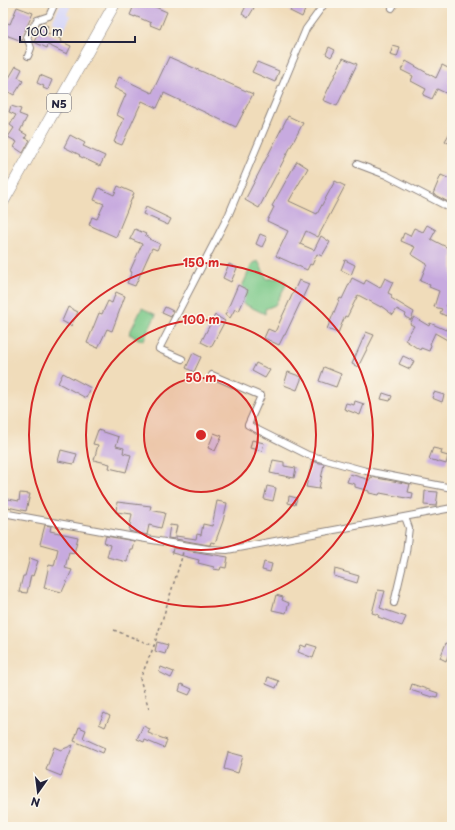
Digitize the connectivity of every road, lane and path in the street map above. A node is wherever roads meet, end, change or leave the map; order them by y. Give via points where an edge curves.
1 (55, 3) edge
2 (114, 3) edge
3 (325, 3) edge
4 (28, 56) dead end
5 (357, 164) dead end
6 (3, 202) edge
7 (452, 210) edge
8 (182, 359) dead end
9 (212, 375) dead end
10 (452, 488) edge
11 (452, 508) edge
12 (3, 513) edge
13 (405, 517) junction
14 (184, 545) junction
15 (394, 603) dead end
16 (114, 630) dead end
17 (154, 646) junction
18 (149, 709) dead end

1 - 4 street via 49,16 38,20 28,37 31,48
2 - 6 highway, N5
3 - 8 street via 306,29 229,214 159,349
5 - 7 street via 386,175
9 - 10 street via 261,396 248,425 308,454 366,470
11 - 13 street
12 - 14 street
13 - 14 street via 228,550
13 - 15 street via 410,528
14 - 17 path
16 - 17 path
17 - 18 path via 140,679

